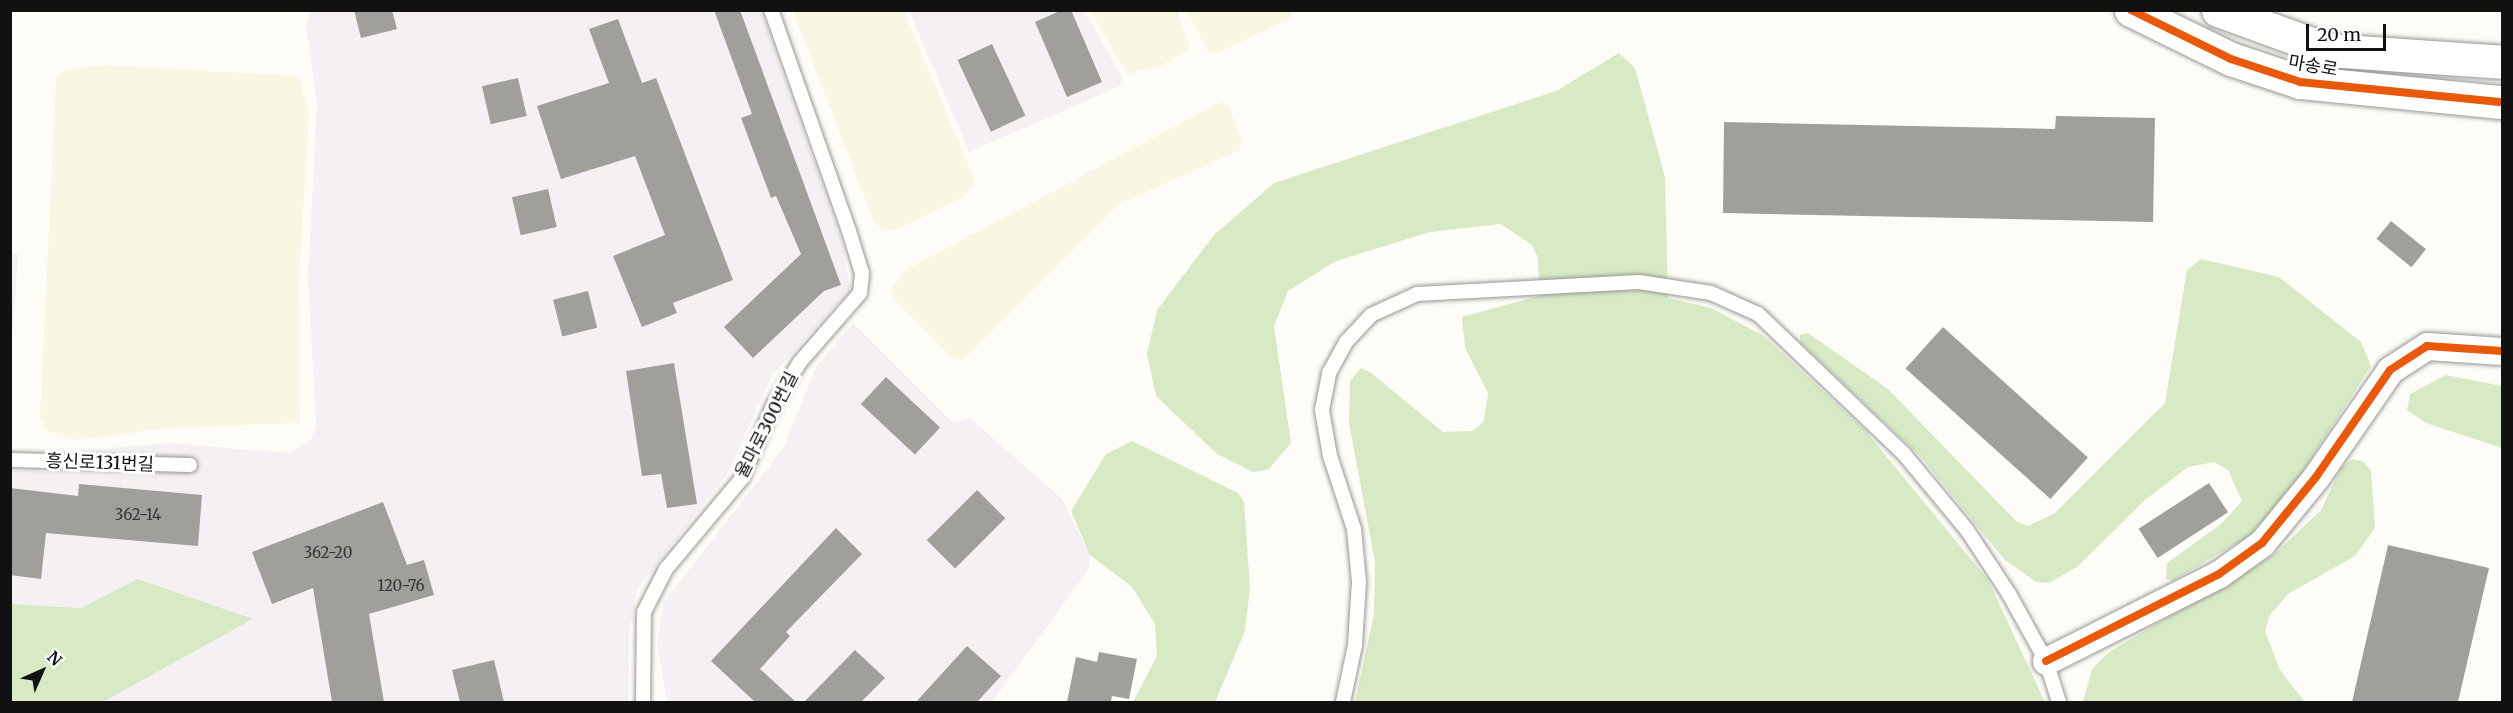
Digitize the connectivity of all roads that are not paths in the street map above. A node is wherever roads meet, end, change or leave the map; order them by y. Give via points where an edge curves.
1 (771, 10) edge
2 (2131, 10) edge
3 (2218, 10) edge
4 (2502, 62) edge
5 (2502, 102) edge
6 (2502, 351) edge
7 (10, 460) edge
8 (190, 465) dead end
9 (2046, 661) junction
10 (643, 702) edge
11 (1343, 702) edge
12 (2059, 702) edge

1 - 10 lane, 율마로300번길 via 849,231 862,273 860,293 800,362 774,404 742,478 666,569 645,612
2 - 5 street, 마송로 via 2231,59 2300,82
3 - 4 street, 마송로 via 2328,50
6 - 9 street via 2427,346 2390,370 2316,477 2262,543 2219,574
7 - 8 lane, 흥신로131번길
9 - 11 lane via 1968,530 1911,462 1758,314 1711,293 1639,282 1483,286 1416,294 1371,315 1346,342 1329,374 1322,410 1329,456 1354,529 1359,582 1355,645
9 - 12 lane

